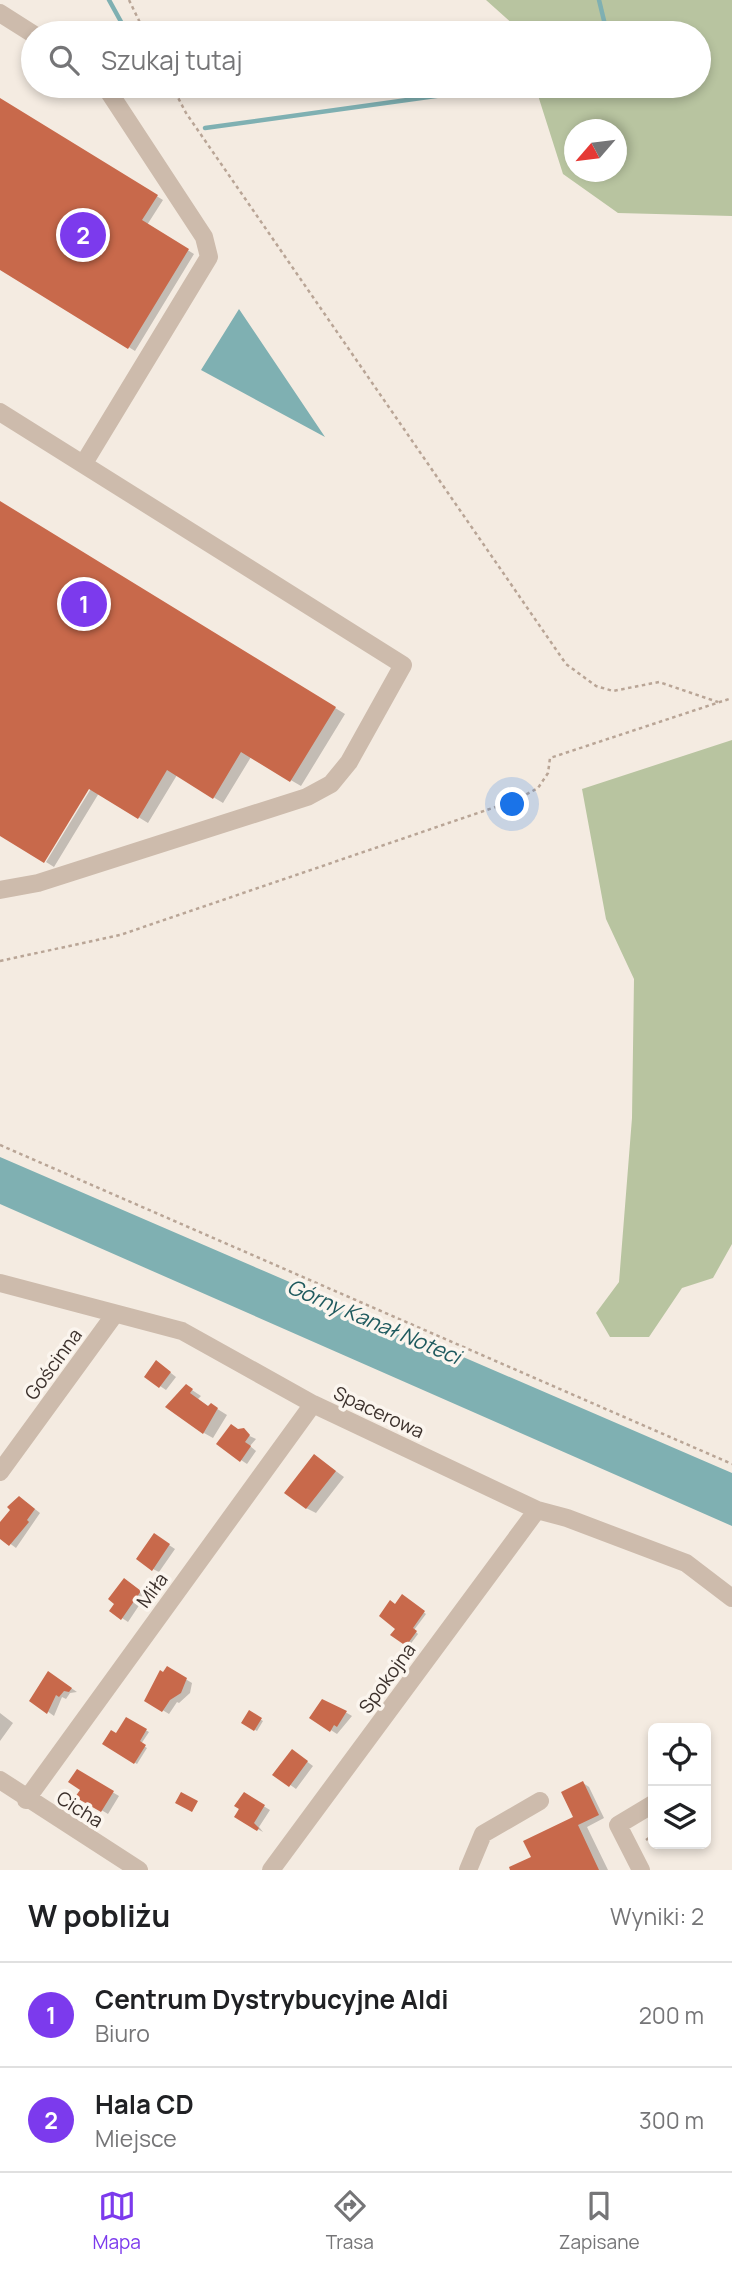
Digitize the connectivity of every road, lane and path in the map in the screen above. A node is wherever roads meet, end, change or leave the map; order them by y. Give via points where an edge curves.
1 (128, 0) edge
2 (0, 13) edge
3 (139, 21) edge
4 (21, 26) edge
5 (113, 98) edge
6 (179, 98) edge
7 (0, 412) edge
8 (84, 463) junction
9 (732, 698) edge
10 (719, 702) junction
11 (0, 890) edge
12 (0, 961) edge
13 (0, 1144) edge
14 (0, 1283) edge
15 (115, 1314) junction
16 (313, 1404) junction
17 (732, 1464) edge
18 (0, 1472) edge
19 (537, 1510) junction
20 (732, 1598) edge
21 (0, 1780) edge
22 (26, 1800) junction
23 (540, 1801) dead end
24 (648, 1807) edge
25 (139, 1870) edge
26 (271, 1870) edge
27 (468, 1870) edge
28 (641, 1870) edge

1 - 3 path
2 - 4 street
5 - 8 street via 204,237 209,257
6 - 10 path via 566,664 596,687 613,691 659,682
7 - 8 street
8 - 11 street via 403,665 349,762 331,783 307,797 38,883
9 - 10 path
10 - 12 path via 550,758 548,773 538,788 435,830 120,935
13 - 17 path
14 - 15 street, Spacerowa
15 - 16 street, Spacerowa via 182,1331
15 - 18 street, Gościnna
16 - 19 street, Spacerowa
16 - 22 street, Miła
19 - 20 street, Spacerowa via 686,1563
19 - 26 street, Spokojna
21 - 22 street, Cicha
22 - 25 street, Cicha
23 - 27 street via 482,1835
24 - 28 street via 618,1825

